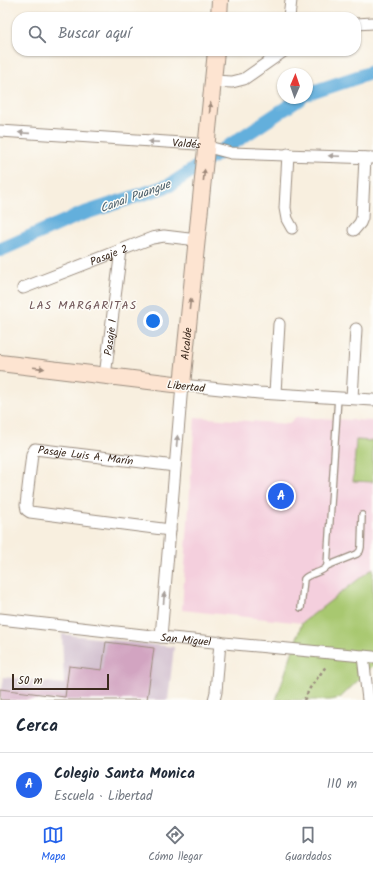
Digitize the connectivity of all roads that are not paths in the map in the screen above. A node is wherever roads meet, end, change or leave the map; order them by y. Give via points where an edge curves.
1 (220, 0) edge
2 (290, 0) edge
3 (219, 12) edge
4 (289, 12) edge
5 (373, 23) edge
6 (361, 24) edge
7 (216, 56) edge
8 (277, 56) edge
9 (213, 81) junction
10 (0, 131) edge
11 (206, 147) junction
12 (288, 154) junction
13 (369, 158) edge
14 (292, 228) dead end
15 (354, 230) dead end
16 (197, 240) junction
17 (121, 250) junction
18 (23, 288) dead end
19 (279, 324) dead end
20 (356, 328) dead end
21 (0, 363) edge
22 (105, 376) junction
23 (182, 385) junction
24 (274, 394) junction
25 (338, 397) junction
26 (352, 398) junction
27 (373, 400) edge
28 (175, 466) junction
29 (362, 515) dead end
30 (170, 530) junction
31 (328, 566) junction
32 (301, 608) dead end
33 (0, 619) edge
34 (161, 637) junction
35 (220, 642) junction
36 (368, 657) edge
37 (214, 700) edge
38 (368, 700) edge

1 - 3 street
2 - 4 street
5 - 6 street
7 - 9 street, Alcalde
8 - 9 street via 244,79 232,82
11 -> 9 street, Alcalde
11 -> 10 street, Valdés via 197,144
11 - 12 street, Valdés via 231,153
16 -> 11 street, Alcalde
13 -> 12 street, Valdés
12 - 14 street via 285,208
13 - 15 street via 362,218
16 - 17 street, Pasaje 2 via 157,237
23 -> 16 street, Alcalde
17 - 18 street, Pasaje 2
17 - 22 street, Pasaje 1
19 - 24 street
20 - 26 street
21 -> 22 street, Libertad
22 - 23 street, Libertad
23 - 24 street, Libertad
28 -> 23 street, Alcalde
24 - 25 street, Libertad
25 - 26 street, Libertad
25 - 31 lane
26 - 27 street, Libertad
28 - 30 street, Alcalde
28 - 30 street, Pasaje Luis A. Marín via 35,450 32,454 26,505 30,512
29 - 31 lane via 360,551
34 -> 30 street, Alcalde
31 - 32 lane via 304,579
33 - 34 street, San Miguel
34 - 35 street, San Miguel
35 - 36 street, San Miguel
35 - 37 street
36 - 38 street

